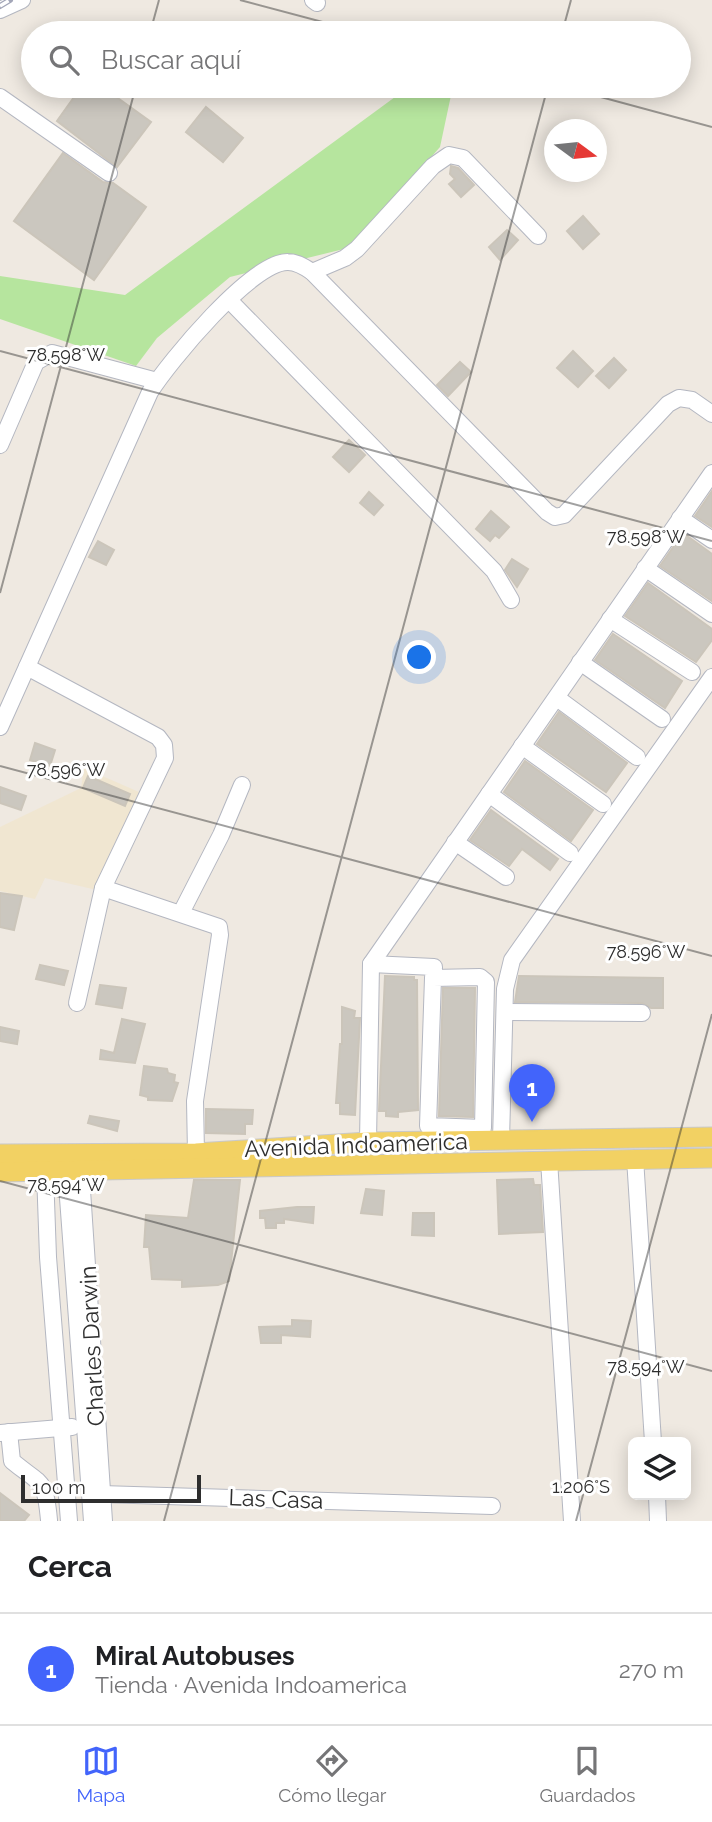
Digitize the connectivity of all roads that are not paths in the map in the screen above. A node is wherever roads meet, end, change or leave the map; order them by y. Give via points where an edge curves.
1 (22, 0) edge
2 (0, 10) edge
3 (0, 97) edge
4 (109, 173) dead end
5 (538, 236) dead end
6 (312, 272) junction
7 (229, 300) junction
8 (157, 381) junction
9 (712, 414) edge
10 (0, 445) edge
11 (712, 473) edge
12 (680, 518) junction
13 (712, 540) edge
14 (645, 568) junction
15 (511, 600) dead end
16 (712, 614) edge
17 (610, 619) junction
18 (580, 662) junction
19 (27, 667) junction
20 (692, 672) dead end
21 (712, 677) edge
22 (557, 698) junction
23 (662, 719) dead end
24 (0, 727) edge
25 (522, 746) junction
26 (637, 757) dead end
27 (242, 785) dead end
28 (489, 793) junction
29 (603, 804) dead end
30 (455, 842) junction
31 (570, 853) dead end
32 (506, 877) dead end
33 (103, 888) junction
34 (181, 913) junction
35 (371, 964) junction
36 (433, 978) junction
37 (77, 1003) dead end
38 (505, 1012) junction
39 (642, 1013) dead end
40 (712, 1137) edge
41 (501, 1140) junction
42 (368, 1142) junction
43 (196, 1153) junction
44 (0, 1154) edge
45 (635, 1158) junction
46 (712, 1158) edge
47 (549, 1160) junction
48 (73, 1163) junction
49 (0, 1172) edge
50 (45, 1172) junction
51 (67, 1204) junction
52 (46, 1205) junction
53 (84, 1424) junction
54 (62, 1428) junction
55 (5, 1433) edge
56 (653, 1437) edge
57 (101, 1494) junction
58 (657, 1500) edge
59 (492, 1506) dead end
60 (69, 1519) edge
61 (96, 1519) edge
62 (45, 1520) edge
63 (572, 1521) edge
64 (659, 1521) edge

1 - 2 street
3 - 4 street
5 - 6 street via 463,158 449,156 433,166 357,249
6 - 7 street via 288,261 275,264
6 - 9 street via 555,517 564,515 668,404 679,398 692,400
7 - 8 street
7 - 15 street via 494,571
8 - 10 street via 52,353 43,355
8 - 19 street
11 - 12 street
12 - 13 street
12 - 14 street
14 - 16 street
14 - 17 street
17 - 18 street
17 - 20 street
18 - 22 street
18 - 23 street
19 - 24 street
19 - 33 street via 158,737 164,745 165,758
21 - 38 street via 512,960
22 - 25 street
22 - 26 street
25 - 28 street
25 - 29 street
27 - 34 street
28 - 30 street
28 - 31 street
30 - 32 street
30 - 35 street
33 - 34 street
33 - 37 street
34 - 43 street via 212,922 220,935 195,1101
35 - 36 street via 433,967
35 - 42 street
36 - 36 street via 428,1126 483,1128 486,982 480,977
38 - 39 street
38 - 41 street
40 - 41 main road, Avenida Indoamerica
41 - 42 main road, Avenida Indoamerica
42 - 43 main road, Avenida Indoamerica
43 - 48 main road, Avenida Indoamerica
44 - 48 main road, Avenida Indoamerica
45 - 46 main road, Avenida Indoamerica
45 - 47 main road, Avenida Indoamerica
45 - 56 street
47 - 48 main road, Avenida Indoamerica
47 - 63 street
48 - 50 main road, Avenida Indoamerica
48 - 51 street
48 - 57 street, Charles Darwin
49 - 50 main road, Avenida Indoamerica
50 - 52 street
51 - 52 street
51 - 53 street
52 - 54 street
53 - 54 street
53 - 61 street
54 - 55 street
54 - 60 street
55 - 62 street via 12,1461 45,1488
57 - 59 street, Las Casa
57 - 61 street, Charles Darwin
58 - 64 street
60 - 61 street
60 - 62 street

